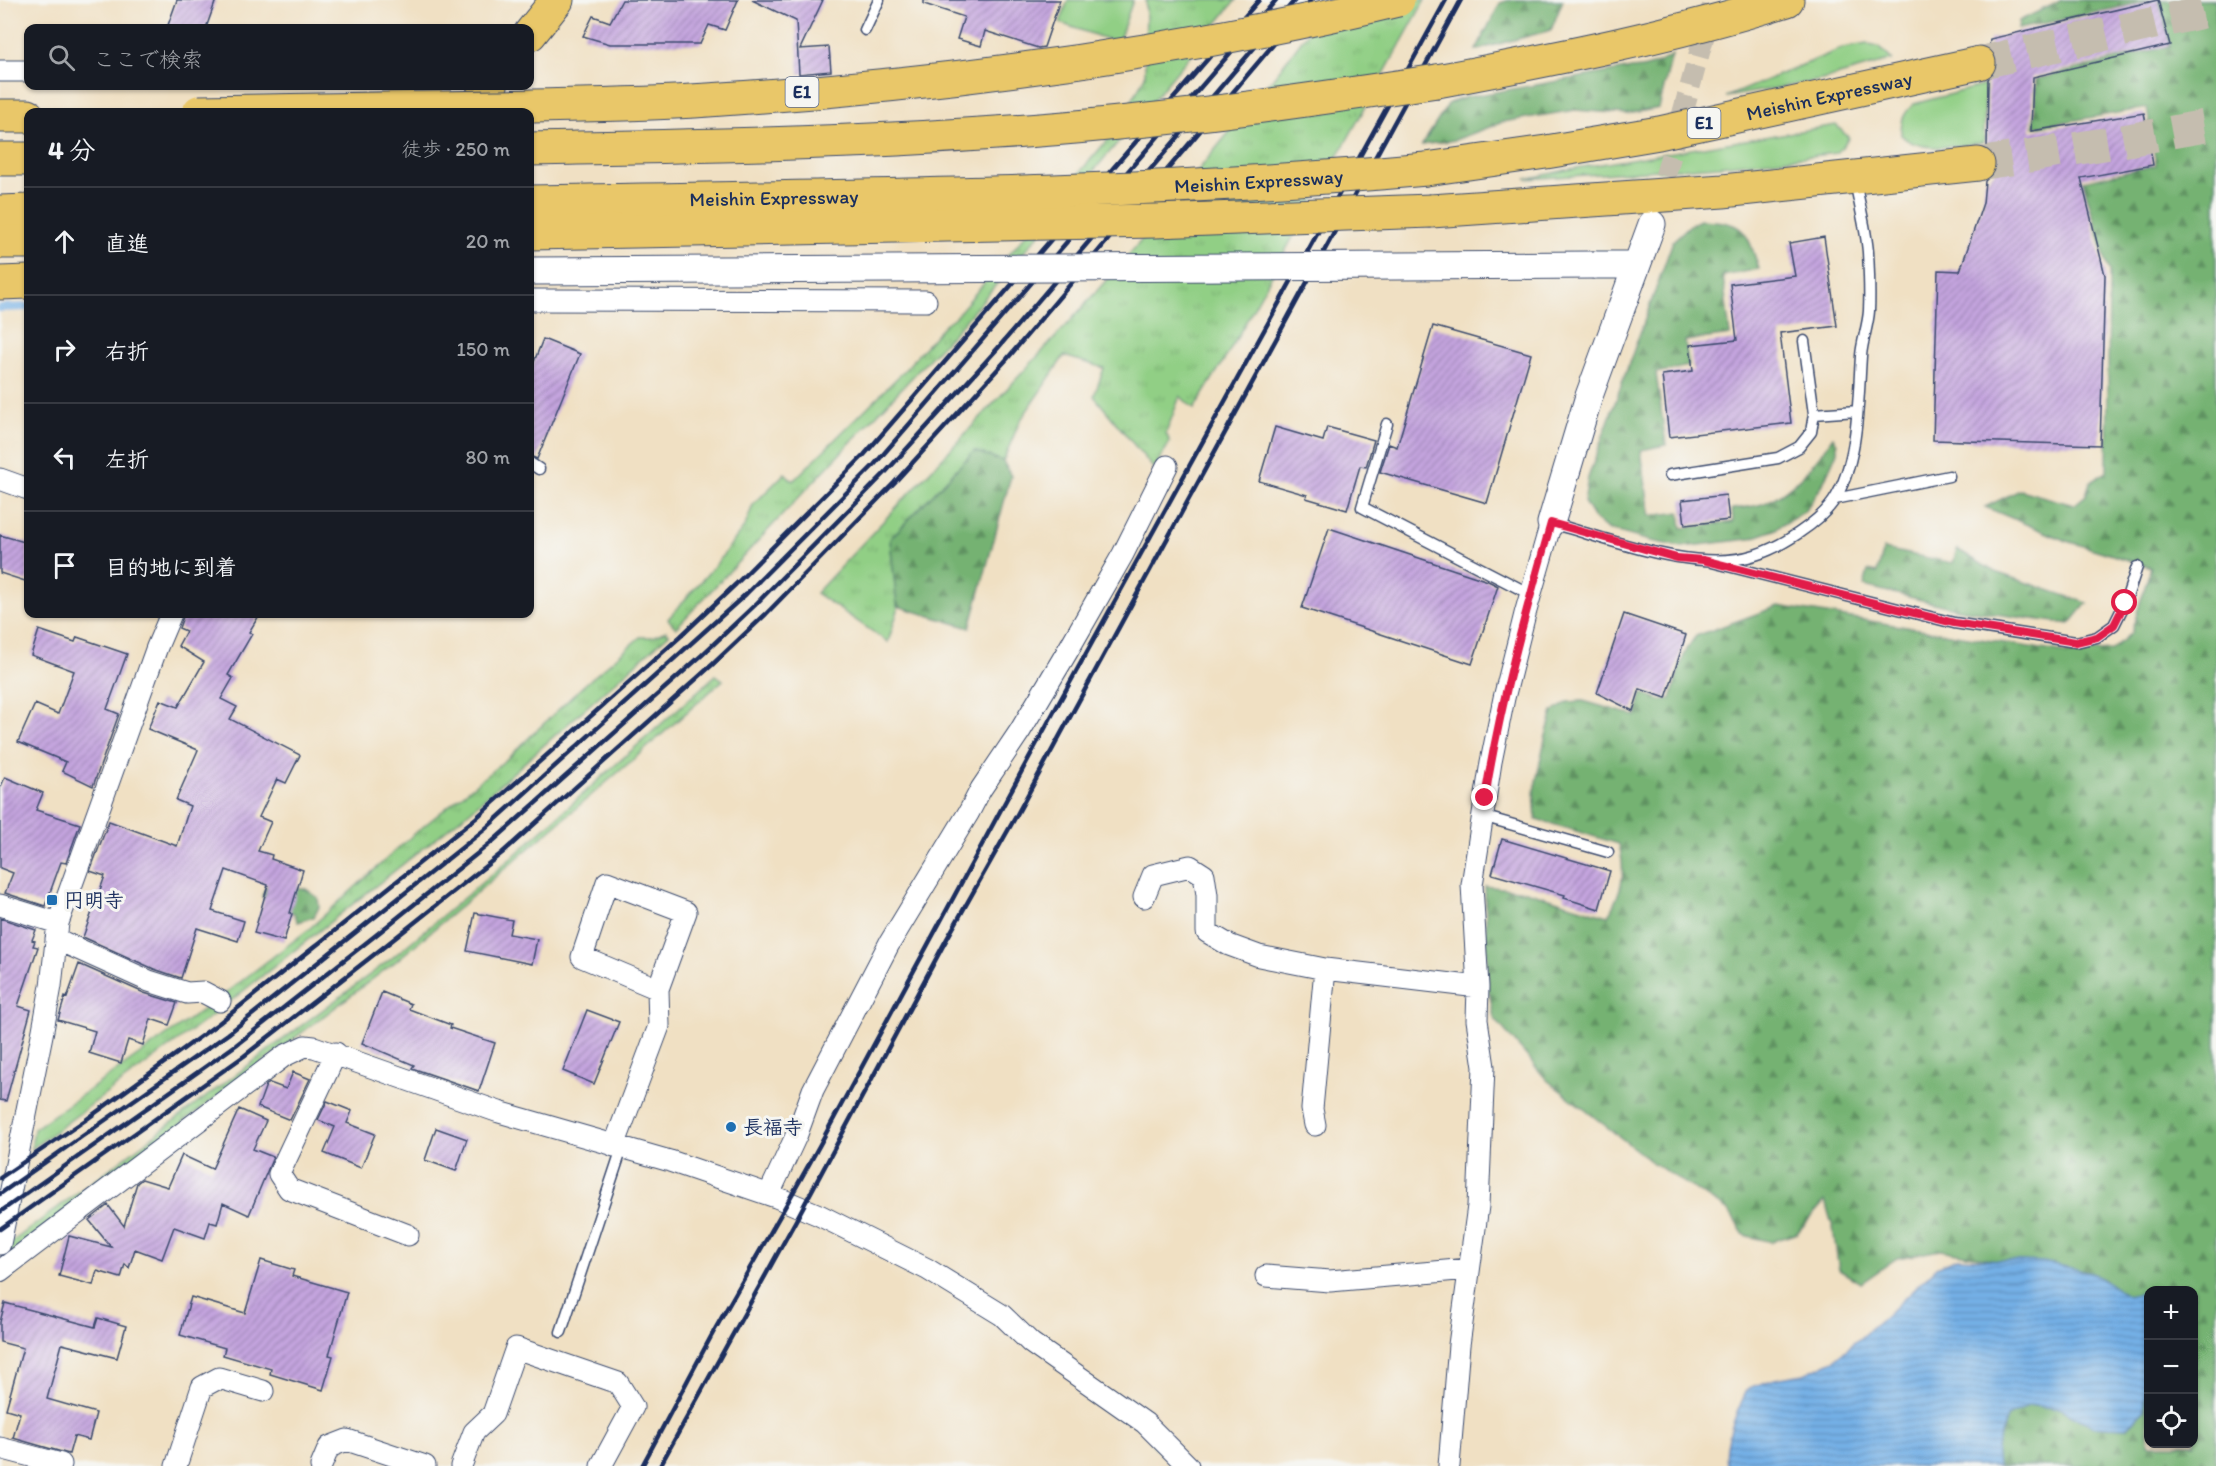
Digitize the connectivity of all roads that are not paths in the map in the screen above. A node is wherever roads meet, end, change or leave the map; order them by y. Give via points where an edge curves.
1 (557, 0) edge
2 (879, 0) edge
3 (1398, 0) edge
4 (1787, 0) edge
5 (534, 29) edge
6 (865, 30) dead end
7 (1979, 63) tunnel mouth
8 (0, 71) edge
9 (24, 71) edge
10 (488, 90) edge
11 (375, 108) edge
12 (474, 108) edge
13 (0, 116) edge
14 (24, 116) edge
15 (534, 149) edge
16 (0, 159) edge
17 (24, 159) edge
18 (1978, 164) tunnel mouth
19 (1855, 178) junction
20 (534, 202) edge
21 (24, 211) edge
22 (0, 212) edge
23 (1652, 224) tunnel mouth
24 (534, 233) edge
25 (0, 242) edge
26 (24, 242) edge
27 (1637, 265) junction
28 (534, 271) edge
29 (24, 282) edge
30 (0, 283) edge
31 (534, 300) edge
32 (926, 301) dead end
33 (1804, 341) dead end
34 (1857, 411) junction
35 (1814, 414) junction
36 (1388, 424) dead end
37 (534, 466) edge
38 (1167, 466) dead end
39 (539, 470) dead end
40 (1670, 475) dead end
41 (1949, 476) dead end
42 (0, 479) edge
43 (24, 488) edge
44 (1835, 499) junction
45 (1551, 523) junction
46 (1703, 560) junction
47 (2137, 567) dead end
48 (1530, 594) junction
49 (169, 618) edge
50 (1482, 816) junction
51 (1608, 852) dead end
52 (1144, 897) dead end
53 (0, 905) edge
54 (57, 931) junction
55 (1325, 969) junction
56 (1478, 987) junction
57 (658, 989) junction
58 (212, 994) dead end
59 (336, 1053) junction
60 (1315, 1125) dead end
61 (618, 1147) junction
62 (772, 1196) junction
63 (408, 1235) dead end
64 (0, 1244) edge
65 (1470, 1269) junction
66 (0, 1271) edge
67 (1266, 1276) dead end
68 (561, 1332) dead end
69 (263, 1391) dead end
70 (0, 1448) edge
71 (62, 1464) dead end
72 (176, 1466) edge
73 (321, 1466) edge
74 (425, 1466) edge
75 (461, 1466) edge
76 (601, 1466) edge
77 (1188, 1466) edge
78 (1449, 1466) edge

1 - 5 main road
2 - 6 lane
3 - 11 main road, E1, bridge via 1261,30 1115,55 842,89 683,101
4 - 15 main road, bridge via 1662,35 1551,60 1283,104 997,133
7 - 20 main road, Meishin Expressway / E1, bridge via 1659,133 1426,169 1164,188
8 - 9 street
10 - 12 main road
13 - 14 main road
16 - 17 main road
18 - 19 main road, Meishin Expressway
19 - 24 main road, Meishin Expressway, bridge via 1723,192 1431,211 1133,222
19 - 34 lane via 1868,250 1869,312 1861,353
21 - 22 main road
23 - 27 street
25 - 26 main road
27 - 28 street, bridge
27 - 45 street via 1589,396
29 - 30 main road
31 - 32 street
33 - 35 lane
34 - 35 lane
34 - 44 lane via 1851,453
35 - 40 lane via 1811,432 1799,447 1778,458
36 - 48 lane via 1362,507
37 - 39 lane
38 - 62 street via 1068,652 889,944 813,1090
41 - 44 lane
42 - 43 street
44 - 46 lane via 1815,522 1755,555
45 - 46 lane via 1677,558
45 - 48 street
46 - 47 lane via 1954,623 2076,642 2097,637 2114,625
48 - 50 street via 1504,698
49 - 54 street
50 - 51 lane
50 - 56 street via 1472,885
52 - 55 street via 1153,875 1190,866 1204,875 1207,932 1259,956
53 - 54 street
54 - 58 street via 149,981 186,993
54 - 64 street via 44,1030
55 - 56 street
55 - 60 street via 1312,1109
56 - 65 street via 1477,1020 1484,1067 1478,1206
57 - 57 street via 686,912 607,882 582,957
57 - 61 street via 659,1026
59 - 61 street via 499,1112
59 - 63 street via 279,1174 289,1189
59 - 66 street via 305,1046 284,1056
61 - 62 street
61 - 68 lane
62 - 77 street via 927,1269 1002,1315 1031,1343 1145,1423
65 - 67 street via 1330,1281
65 - 78 street
69 - 72 street via 219,1378 202,1387
70 - 71 street
73 - 74 street via 328,1447 347,1440
75 - 76 street via 474,1432 494,1414 516,1348 618,1383 633,1407

